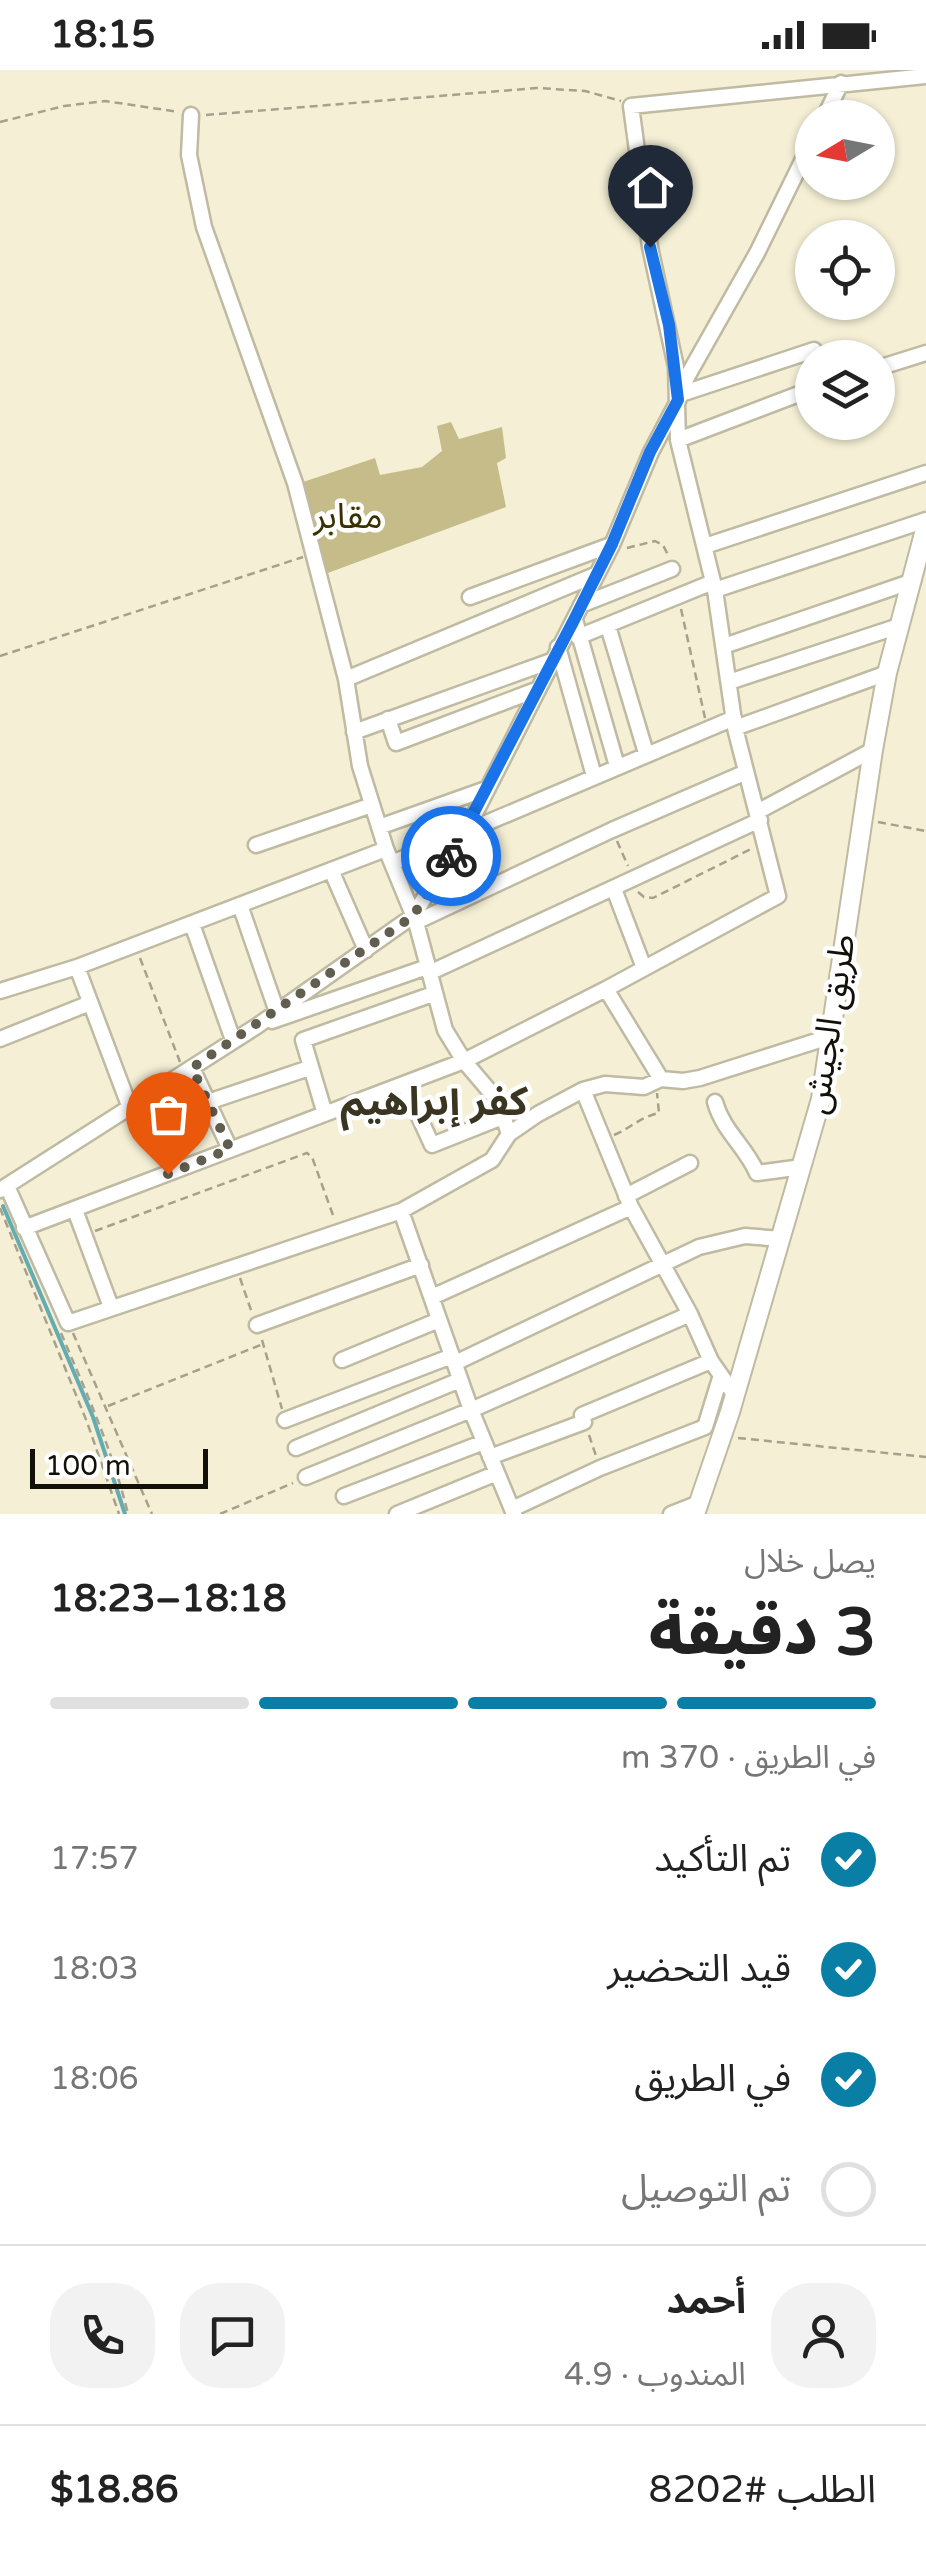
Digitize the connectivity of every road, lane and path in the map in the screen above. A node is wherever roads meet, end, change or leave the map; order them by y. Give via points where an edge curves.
1 (926, 76) edge
2 (841, 83) junction
3 (833, 100) edge
4 (631, 106) junction
5 (191, 114) junction
6 (0, 122) edge
7 (795, 176) edge
8 (926, 353) edge
9 (795, 357) edge
10 (895, 363) edge
11 (795, 395) edge
12 (680, 397) junction
13 (678, 440) junction
14 (926, 473) edge
15 (926, 523) edge
16 (704, 546) junction
17 (608, 550) junction
18 (314, 554) junction
19 (672, 569) joint
20 (595, 575) junction
21 (912, 581) junction
22 (714, 586) junction
23 (679, 596) junction
24 (470, 597) dead end
25 (582, 605) junction
26 (574, 620) junction
27 (608, 626) junction
28 (899, 626) junction
29 (578, 637) junction
30 (724, 646) junction
31 (554, 654) junction
32 (0, 656) edge
33 (888, 673) junction
34 (346, 679) junction
35 (729, 682) junction
36 (536, 690) junction
37 (388, 719) junction
38 (734, 723) junction
39 (707, 730) junction
40 (354, 732) junction
41 (873, 750) junction
42 (646, 753) junction
43 (616, 766) junction
44 (744, 773) junction
45 (594, 776) junction
46 (486, 789) junction
47 (372, 805) junction
48 (758, 816) junction
49 (862, 819) junction
50 (379, 826) junction
51 (926, 831) edge
52 (465, 833) junction
53 (256, 845) dead end
54 (389, 856) junction
55 (331, 870) junction
56 (614, 889) junction
57 (240, 905) junction
58 (414, 919) junction
59 (192, 924) junction
60 (136, 944) junction
61 (366, 950) junction
62 (77, 967) junction
63 (644, 968) junction
64 (428, 970) junction
65 (606, 989) junction
66 (0, 991) edge
67 (433, 994) junction
68 (90, 1003) junction
69 (277, 1012) junction
70 (256, 1026) junction
71 (829, 1037) junction
72 (0, 1039) edge
73 (233, 1040) junction
74 (464, 1061) junction
75 (309, 1068) junction
76 (188, 1071) junction
77 (658, 1081) junction
78 (404, 1084) junction
79 (583, 1090) junction
80 (208, 1102) junction
81 (716, 1102) dead end
82 (130, 1108) junction
83 (325, 1114) junction
84 (505, 1116) junction
85 (509, 1134) junction
86 (604, 1139) junction
87 (230, 1149) junction
88 (690, 1163) dead end
89 (802, 1168) junction
90 (4, 1188) edge
91 (628, 1202) junction
92 (0, 1208) edge
93 (74, 1210) junction
94 (401, 1212) junction
95 (24, 1228) junction
96 (340, 1234) junction
97 (84, 1236) junction
98 (782, 1239) junction
99 (661, 1265) junction
100 (420, 1266) junction
101 (236, 1268) junction
102 (432, 1297) junction
103 (111, 1307) junction
104 (690, 1314) junction
105 (440, 1320) junction
106 (256, 1325) junction
107 (64, 1326) junction
108 (264, 1344) junction
109 (342, 1360) dead end
110 (453, 1360) junction
111 (710, 1361) junction
112 (721, 1375) junction
113 (460, 1380) junction
114 (734, 1394) junction
115 (107, 1406) junction
116 (471, 1410) junction
117 (583, 1418) junction
118 (285, 1420) joint
119 (722, 1436) junction
120 (296, 1448) dead end
121 (487, 1450) junction
122 (926, 1457) edge
123 (600, 1468) junction
124 (497, 1472) junction
125 (306, 1478) joint
126 (344, 1496) dead end
127 (697, 1508) edge
128 (513, 1512) edge
129 (119, 1514) edge
130 (128, 1514) edge
131 (152, 1514) edge
132 (220, 1514) edge
133 (397, 1514) edge
134 (671, 1514) edge

1 - 2 street
2 - 3 street
2 - 4 street
4 - 5 path via 537,88
4 - 12 street
5 - 6 path via 105,100
5 - 18 street via 189,155 204,226
7 - 12 street
8 - 10 street
9 - 12 street
11 - 13 street
12 - 13 street
12 - 17 street
13 - 16 street
14 - 16 street
15 - 21 main road, طريق الجيش
15 - 22 street
16 - 22 street
17 - 19 path via 655,541
17 - 20 street
17 - 24 street
18 - 32 path
18 - 34 street
19 - 25 street
20 - 25 street
20 - 34 street
21 - 28 main road, طريق الجيش
21 - 30 street
22 - 23 street
22 - 30 street
23 - 27 street
23 - 39 path
25 - 26 street
26 - 29 street
26 - 31 street
27 - 29 street
27 - 42 street
28 - 33 main road, طريق الجيش
28 - 35 street
29 - 43 street
30 - 35 street
31 - 36 street
31 - 37 street
31 - 45 street
33 - 38 street
33 - 41 main road, طريق الجيش
34 - 40 street
35 - 38 street
36 - 37 street via 396,742
36 - 46 street
37 - 40 street
38 - 39 street
38 - 44 street
39 - 42 street
40 - 47 street
41 - 48 street
41 - 49 main road, طريق الجيش
42 - 43 street
43 - 45 street
44 - 48 street
44 - 58 street
45 - 52 street
46 - 50 street
46 - 52 street
47 - 50 street
47 - 53 street
48 - 56 street
48 - 63 street via 778,896
49 - 51 path
49 - 71 main road, طريق الجيش
50 - 54 street
52 - 54 street
52 - 58 street
54 - 55 street
54 - 58 street
55 - 57 street
55 - 61 street
56 - 63 street
56 - 64 street
57 - 59 street
57 - 69 street
58 - 61 street
58 - 64 street
59 - 60 street
59 - 73 street
60 - 62 street
60 - 76 path
61 - 69 street
62 - 66 street
62 - 68 street
63 - 65 street
64 - 67 street
64 - 70 street
65 - 74 street
65 - 77 street
67 - 74 street via 444,1030
67 - 75 street via 304,1040
68 - 72 street
68 - 82 street
69 - 70 street
70 - 73 street
71 - 77 street via 710,1075
71 - 89 main road, طريق الجيش
73 - 76 street
74 - 78 street
74 - 84 street
75 - 80 street
75 - 83 street
76 - 80 street
76 - 82 street
77 - 79 street
77 - 86 path via 659,1114
78 - 83 street
78 - 84 street via 432,1145
79 - 85 street
79 - 86 street
80 - 87 street
81 - 89 street via 757,1174
82 - 90 street
83 - 87 street
84 - 85 street
85 - 94 street via 492,1160
86 - 91 street
87 - 93 street
88 - 91 street
89 - 98 main road, طريق الجيش
90 - 95 street
91 - 99 street
91 - 102 street
92 - 129 path
93 - 95 street
93 - 97 street
94 - 96 street
94 - 100 street
95 - 107 street
96 - 97 path via 307,1153
96 - 101 street
97 - 103 street
98 - 99 street via 727,1238
98 - 114 main road, طريق الجيش
99 - 104 street
99 - 110 street
100 - 102 street
100 - 106 street
101 - 103 street
101 - 106 path
102 - 105 street
103 - 107 street
104 - 111 street
104 - 116 street
105 - 109 street
105 - 110 street
106 - 108 path
107 - 115 path
107 - 130 path
108 - 115 path
108 - 118 path
110 - 113 street
110 - 118 street
111 - 112 street
111 - 117 street
112 - 114 street
112 - 123 street via 705,1428
113 - 116 street
113 - 120 street
114 - 119 main road, طريق الجيش
115 - 131 path
116 - 121 street
116 - 125 street
117 - 121 street
117 - 123 path
119 - 122 path
119 - 127 main road, طريق الجيش
121 - 124 street
121 - 126 street
123 - 128 street
124 - 128 street
124 - 133 street
125 - 132 path
127 - 134 street

